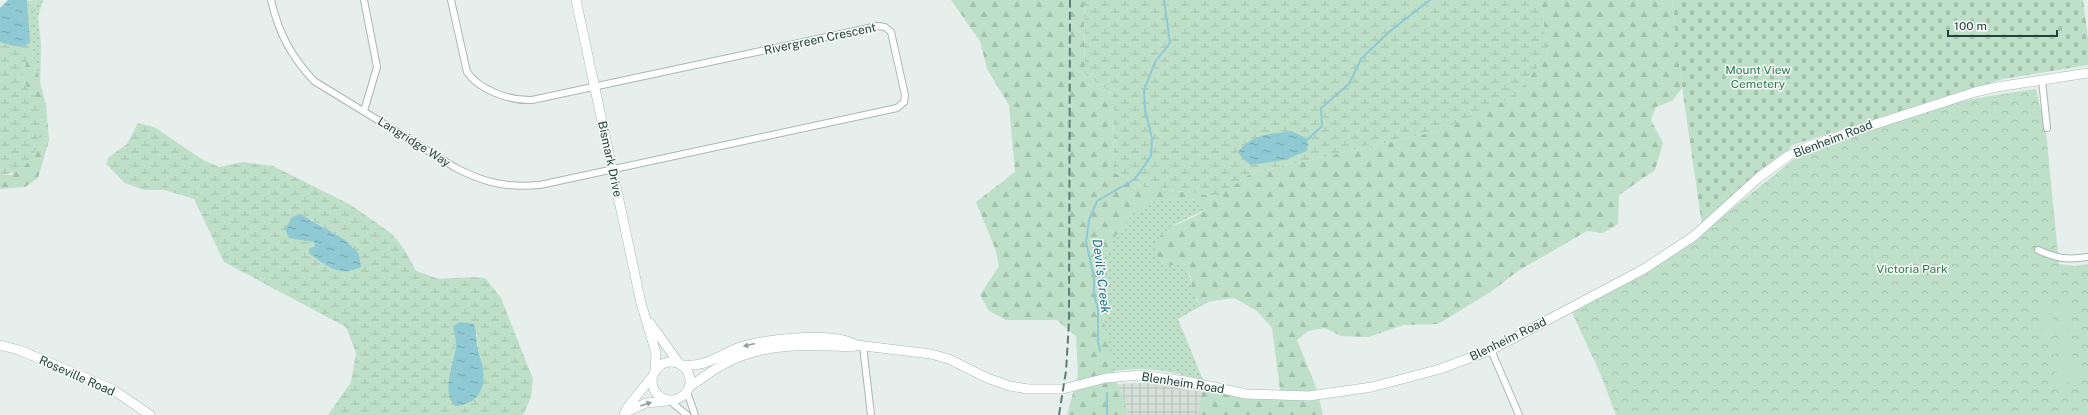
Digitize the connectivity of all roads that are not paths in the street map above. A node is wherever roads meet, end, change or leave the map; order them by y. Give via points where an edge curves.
1 (271, 0) edge
2 (364, 0) edge
3 (451, 0) edge
4 (576, 0) edge
5 (2088, 74) edge
6 (2042, 80) junction
7 (595, 87) junction
8 (364, 111) junction
9 (2047, 128) dead end
10 (612, 169) junction
11 (2038, 250) dead end
12 (2088, 257) edge
13 (646, 318) junction
14 (0, 345) edge
15 (859, 346) junction
16 (1491, 350) junction
17 (680, 364) junction
18 (653, 375) junction
19 (689, 389) junction
20 (668, 401) junction
21 (625, 414) edge
22 (150, 415) edge
23 (687, 415) edge
24 (695, 415) edge
25 (871, 415) edge
26 (1519, 415) edge

1 - 8 street, Langridge Way via 281,32 298,64 314,81
2 - 8 street via 377,67
3 - 7 street via 467,72 498,95 520,101
4 - 7 main road, Bismark Drive
5 - 6 main road, Blenheim Road
6 - 9 street
6 - 16 main road, Blenheim Road via 1975,92 1808,146 1788,156 1758,178 1694,236 1644,269
7 - 10 main road, Bismark Drive
7 - 10 street, Rivergreen Crescent via 878,26 885,27 891,32 905,95 904,102 897,108
8 - 10 street, Langridge Way via 478,180 522,186 540,185
10 - 13 main road, Bismark Drive
11 - 12 street via 2054,257 2068,259
13 - 17 main road, Bismark Drive
13 - 18 main road, Bismark Drive via 656,354
14 - 22 main road, Roseville Road via 19,350 112,389
15 - 16 main road, Blenheim Road via 931,354 949,359 993,380 1028,389 1063,389 1106,378 1140,375 1186,381 1246,394 1309,396 1372,387 1440,369
15 -> 17 main road, Blenheim Road via 829,338 783,339 743,347 701,365
15 - 19 main road, Blenheim Road via 850,348 802,345 758,350 724,363
15 - 25 street
16 - 26 street
17 - 18 main road via 665,363
17 - 19 main road via 689,374
18 - 20 main road via 651,383 655,392
18 - 21 main road
19 - 20 main road via 680,398
19 - 24 street
21 -> 20 main road via 646,403
20 - 23 street

